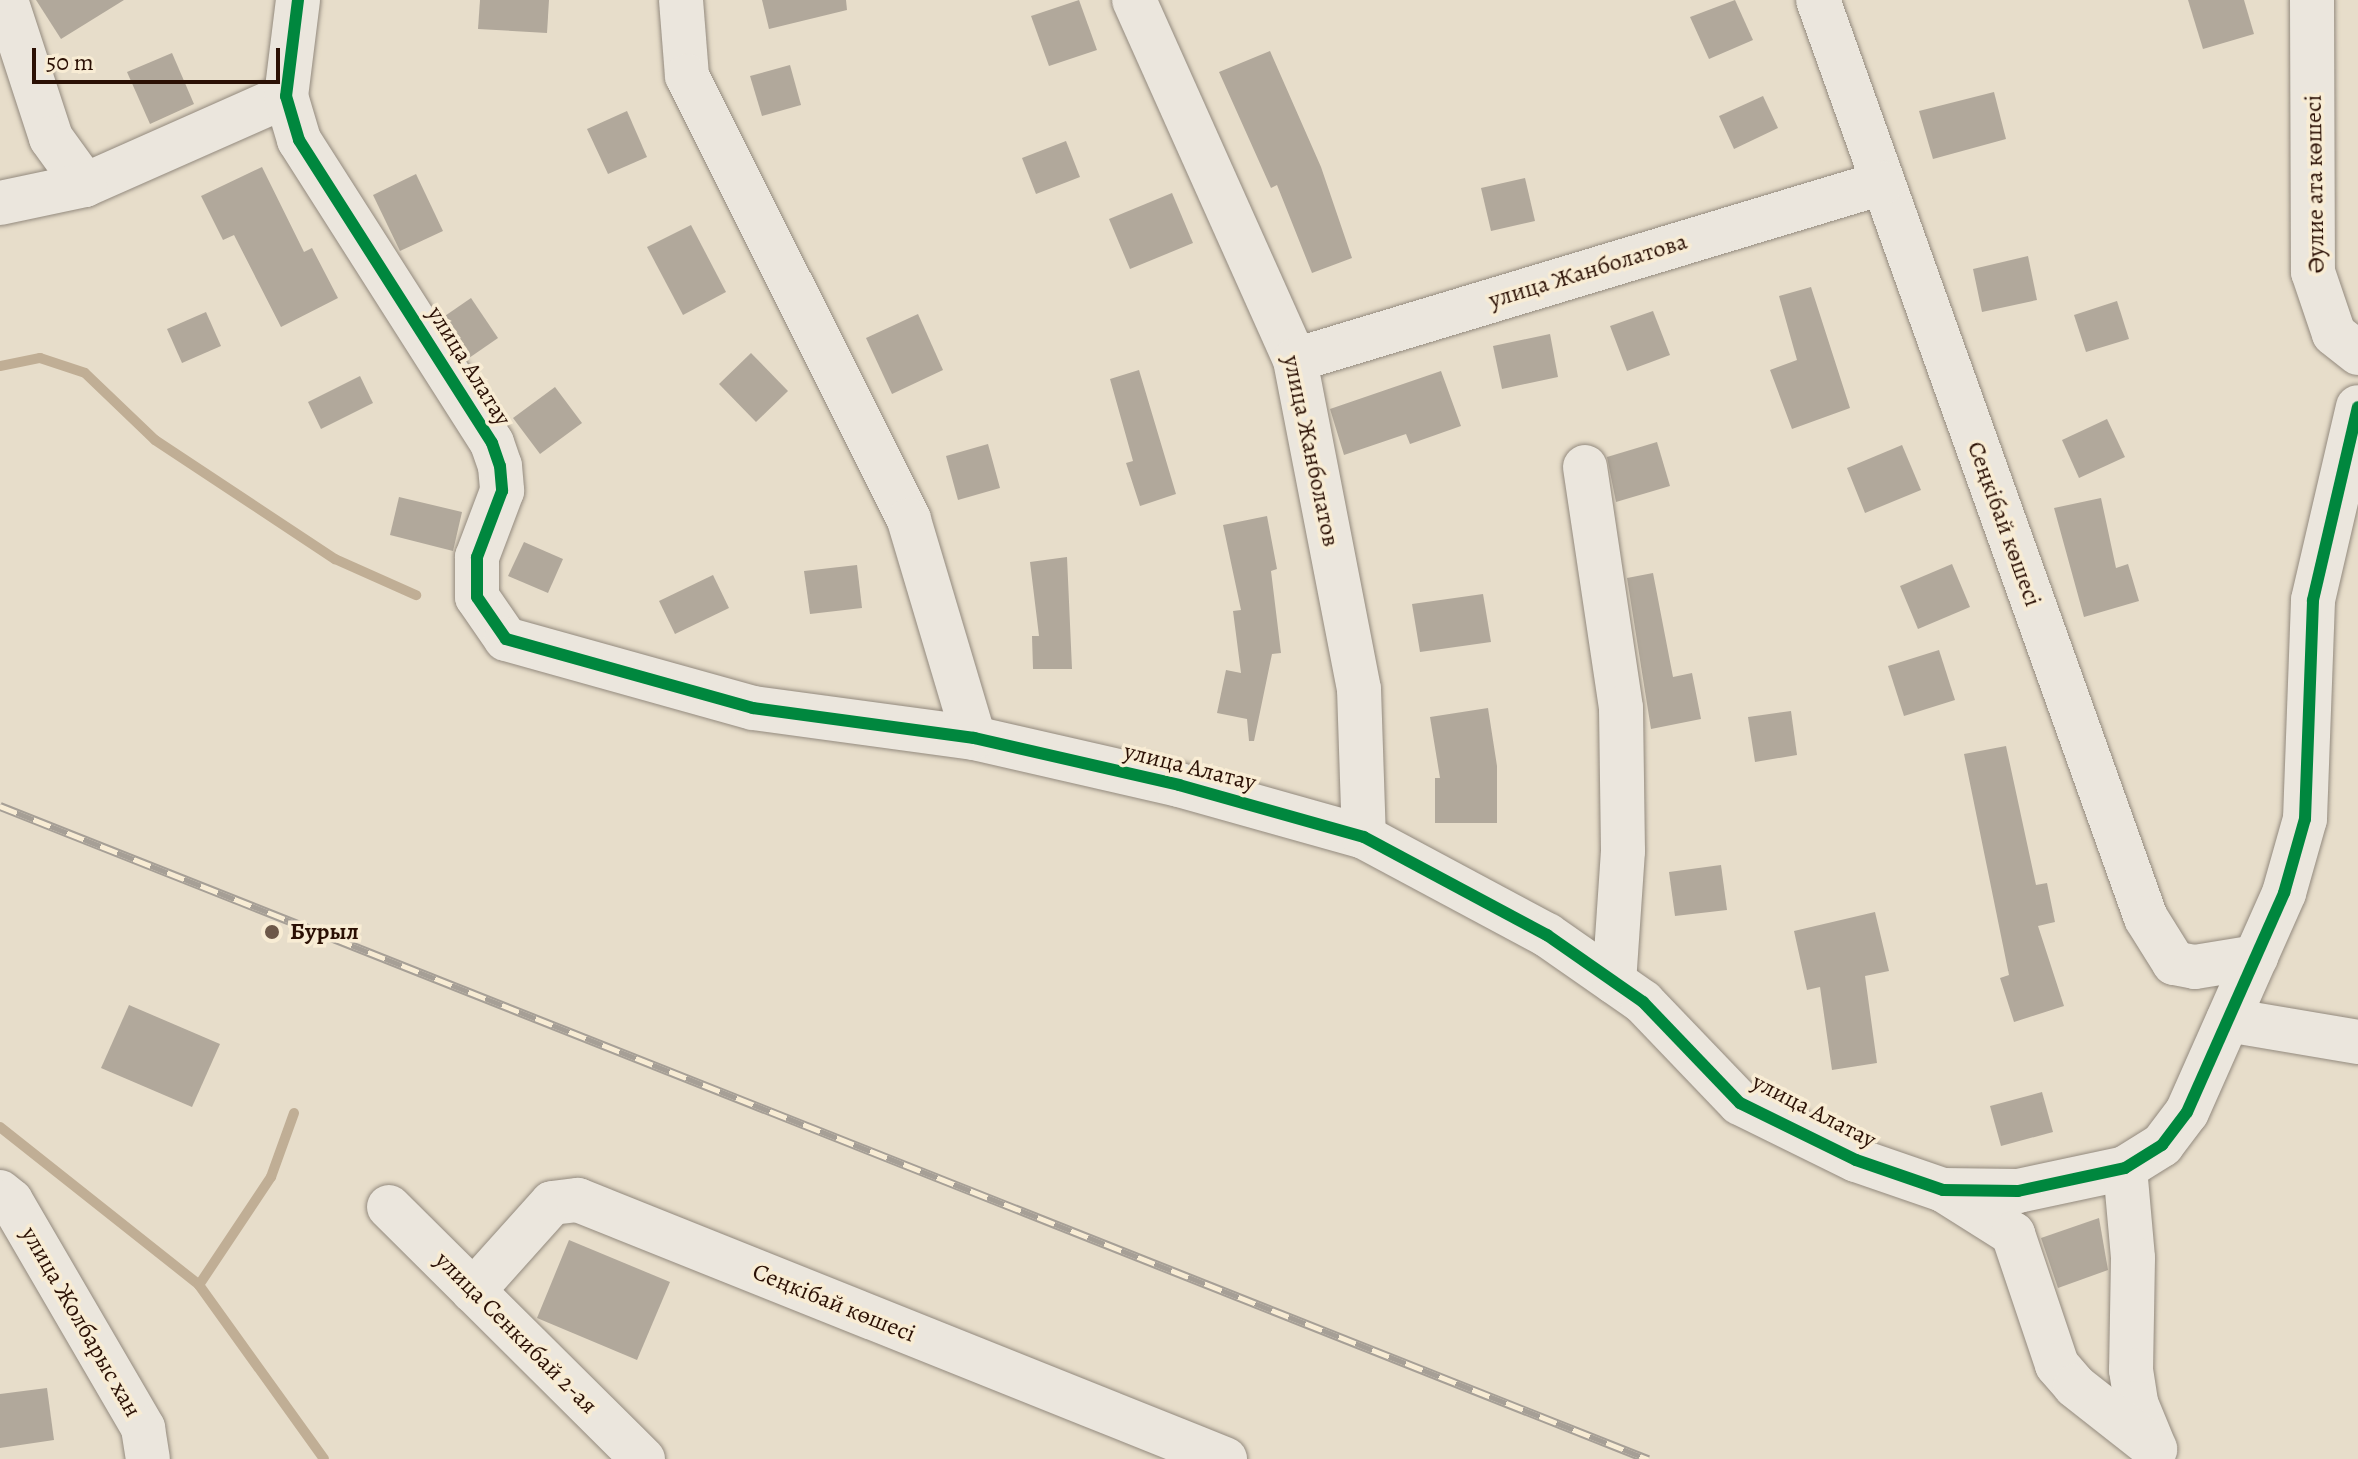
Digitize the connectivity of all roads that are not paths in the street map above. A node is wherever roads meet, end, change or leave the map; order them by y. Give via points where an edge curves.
1 (6, 0) edge
2 (298, 0) edge
3 (681, 0) edge
4 (1134, 0) edge
5 (1818, 0) edge
6 (2312, 0) edge
7 (286, 96) junction
8 (1882, 183) junction
9 (85, 185) junction
10 (0, 203) edge
11 (2358, 353) edge
12 (1295, 360) junction
13 (2358, 407) edge
14 (1585, 467) dead end
15 (974, 738) junction
16 (1364, 837) junction
17 (2256, 957) junction
18 (1614, 982) junction
19 (2228, 1020) junction
20 (2358, 1042) edge
21 (2125, 1168) junction
22 (1943, 1190) junction
23 (0, 1192) edge
24 (389, 1207) dead end
25 (473, 1291) junction
26 (2160, 1454) edge
27 (148, 1459) edge
28 (643, 1459) edge
29 (1225, 1459) edge

1 - 9 street via 51,138
2 - 7 street
3 - 15 street via 687,76 909,520
4 - 12 street, улица Жанболатов
5 - 8 street, Сеңкібай көшесі
6 - 11 street, Әулие ата көшесі via 2313,272 2334,334
7 - 9 street
7 - 15 street, улица Алатау via 299,140 492,443 502,491 477,557 477,597 506,639 753,708
8 - 12 street, улица Жанболатова
8 - 17 street, Сеңкібай көшесі via 2146,918 2174,963 2195,967
9 - 10 street
12 - 16 street, улица Жанболатов via 1359,689
13 - 17 street, улица Алатау via 2313,600 2305,819 2284,893
14 - 18 street via 1621,708 1623,851
15 - 16 street, улица Алатау via 1179,785
16 - 18 street, улица Алатау via 1547,935
17 - 19 street, улица Алатау
18 - 22 street, улица Алатау via 1643,1002 1740,1103 1856,1160
19 - 20 street
19 - 21 street, улица Алатау via 2187,1112 2162,1145
21 - 22 street, улица Алатау via 2018,1191
21 - 26 street via 2133,1258 2131,1370 2136,1403
22 - 26 street via 2013,1234 2057,1365 2075,1386
23 - 27 street, улица Жолбарыс хан via 11,1201 143,1428
24 - 25 street, улица Сенкибай 2-ая
25 - 28 street, улица Сенкибай 2-ая
25 - 29 street, Сеңкібай көшесі via 552,1203 578,1200

